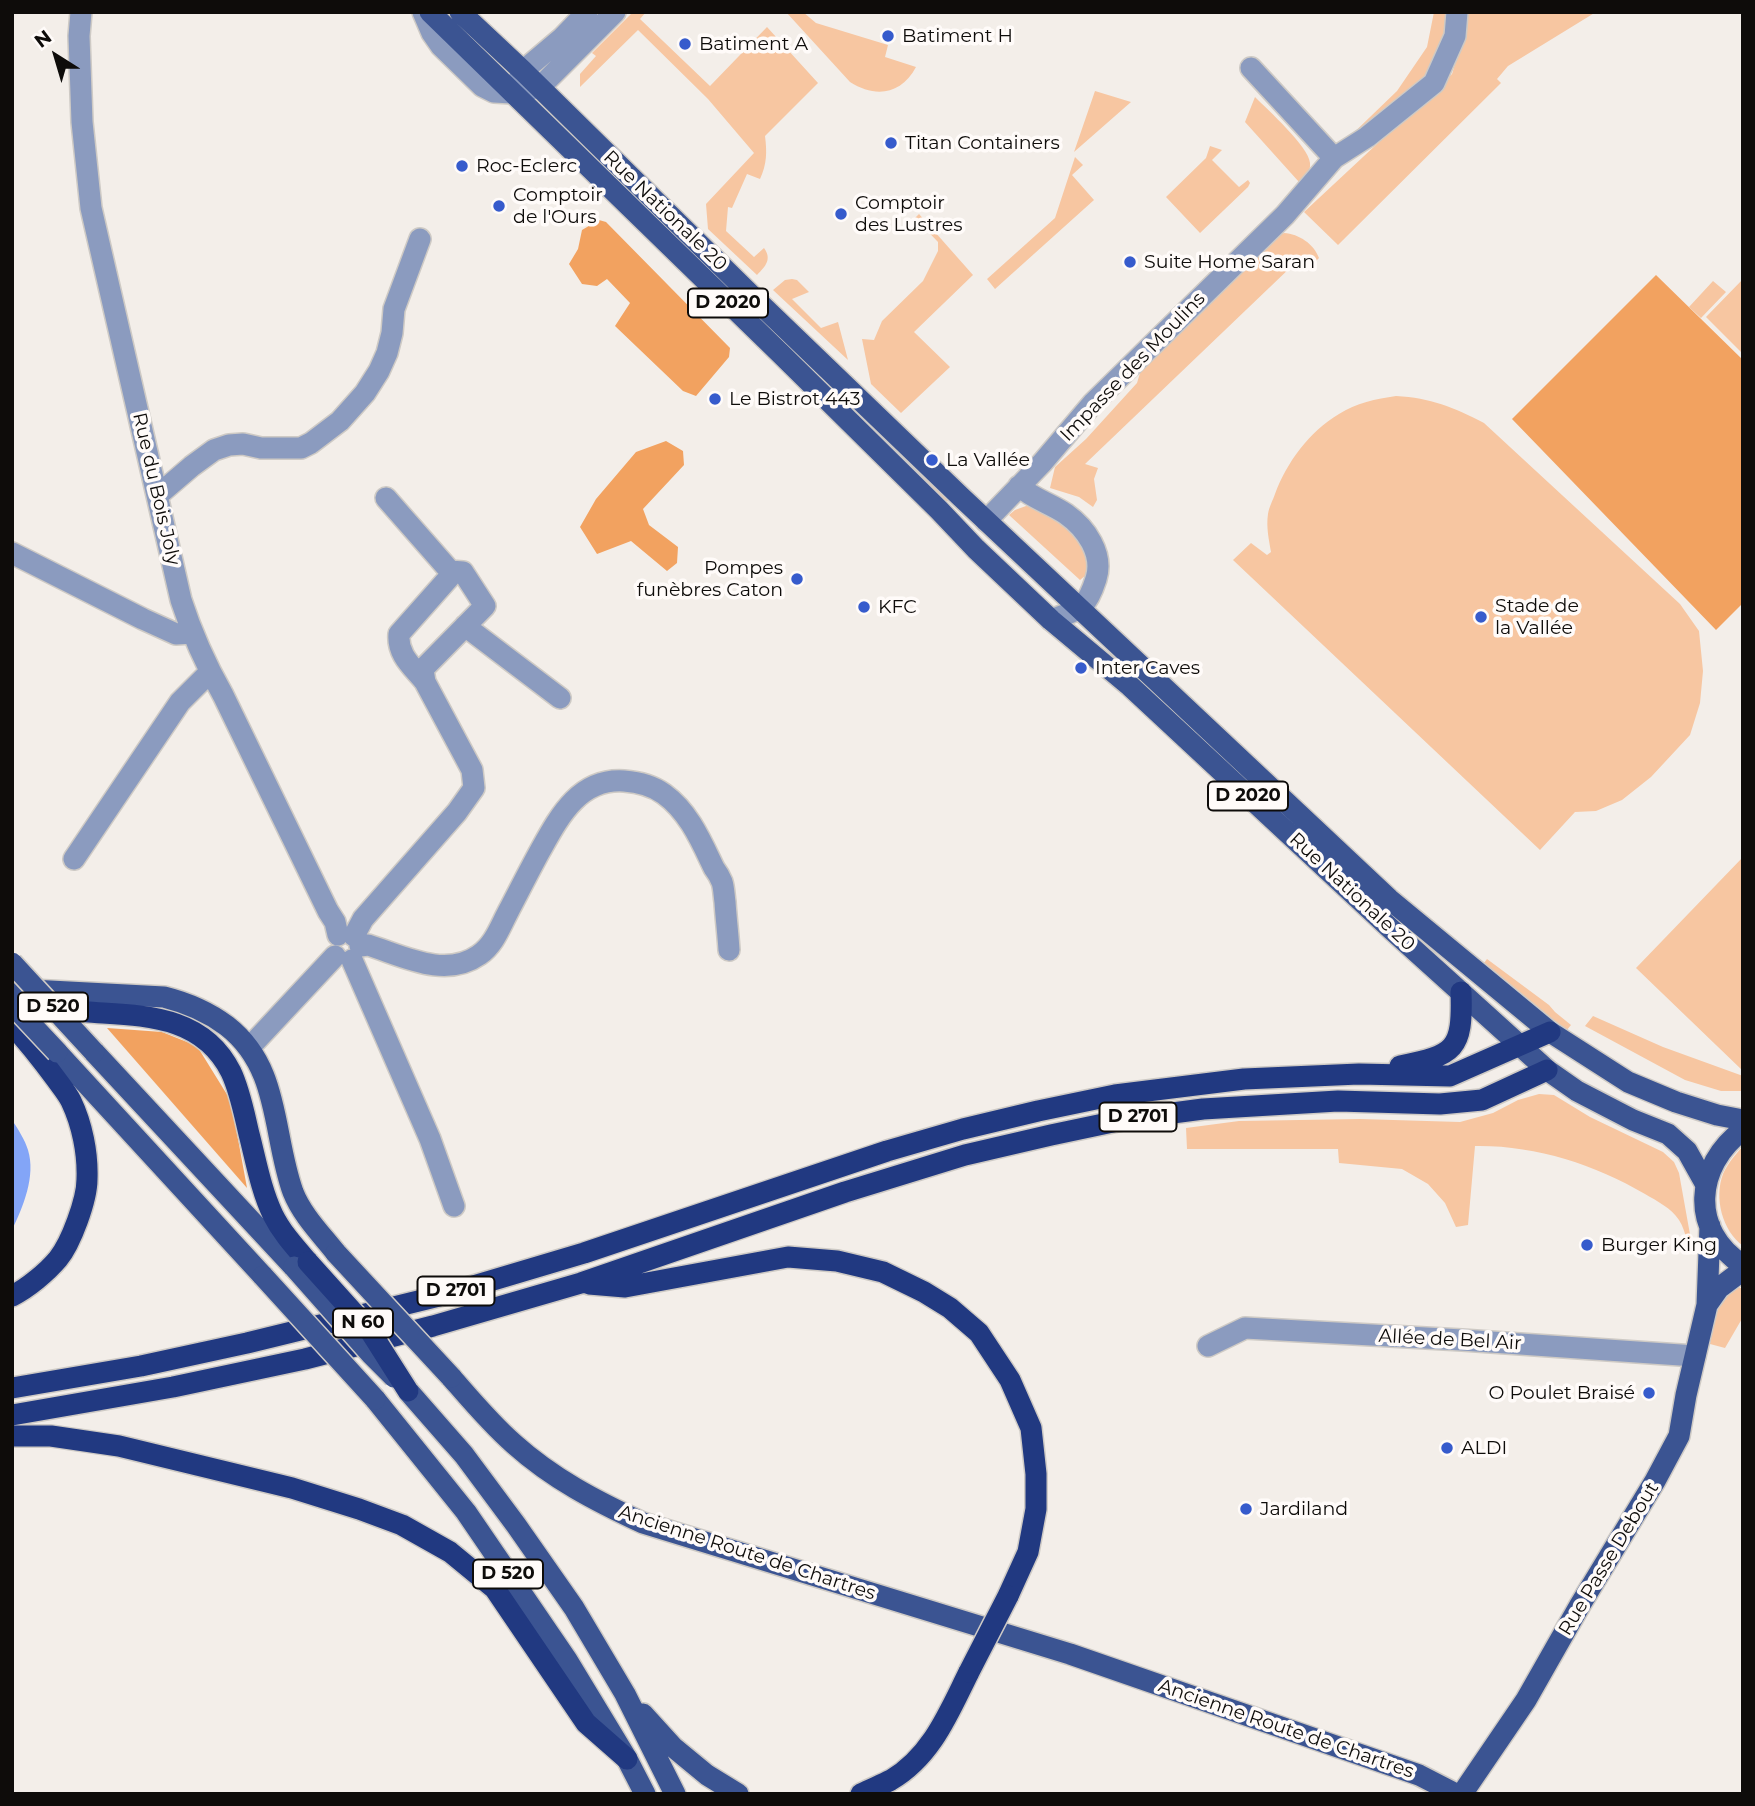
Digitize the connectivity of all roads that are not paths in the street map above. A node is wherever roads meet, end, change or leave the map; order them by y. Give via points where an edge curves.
1 (81, 12) edge
2 (423, 12) edge
3 (430, 12) edge
4 (460, 12) edge
5 (587, 12) edge
6 (615, 12) edge
7 (1457, 12) edge
8 (1251, 68) dead end
9 (523, 71) junction
10 (540, 87) junction
11 (512, 93) junction
12 (1334, 158) junction
13 (421, 239) dead end
14 (1019, 486) junction
15 (158, 496) junction
16 (386, 498) dead end
17 (986, 521) junction
18 (12, 554) edge
19 (454, 572) junction
20 (1080, 609) junction
21 (1051, 620) junction
22 (465, 626) junction
23 (192, 633) junction
24 (210, 672) junction
25 (425, 682) junction
26 (560, 698) dead end
27 (74, 859) dead end
28 (348, 947) junction
29 (729, 950) dead end
30 (12, 963) edge
31 (12, 989) edge
32 (1461, 992) junction
33 (12, 1006) edge
34 (12, 1025) edge
35 (1550, 1032) junction
36 (1519, 1045) junction
37 (249, 1048) junction
38 (47, 1053) junction
39 (1547, 1070) junction
40 (1359, 1074) junction
41 (1743, 1120) edge
42 (1743, 1130) edge
43 (1706, 1185) junction
44 (454, 1206) dead end
45 (1710, 1226) junction
46 (301, 1265) junction
47 (1743, 1265) edge
48 (1743, 1270) edge
49 (581, 1283) junction
50 (12, 1296) edge
51 (1707, 1304) junction
52 (1208, 1346) dead end
53 (1695, 1356) junction
54 (12, 1388) edge
55 (408, 1391) joint
56 (12, 1415) edge
57 (12, 1436) edge
58 (625, 1694) junction
59 (627, 1759) junction
60 (645, 1794) edge
61 (675, 1794) edge
62 (738, 1794) edge
63 (861, 1794) edge
64 (1456, 1794) edge
65 (1462, 1794) edge

1 - 15 street, Rue du Bois Joly via 82,122 91,208
2 - 11 street via 441,46 482,86
3 - 11 main road, Rue Nationale 20 / D 2020
4 - 9 main road, Rue Nationale 20 / D 2020
5 - 9 street
6 - 10 street
7 - 12 street, Impasse des Moulins via 1455,36 1434,83
8 - 12 street
9 - 10 main road, Rue Nationale 20 / D 2020
9 - 11 street
10 - 11 street
10 - 17 main road, Rue Nationale 20 / D 2020
11 - 21 main road, Rue Nationale 20 / D 2020
12 - 14 street, Impasse des Moulins via 1285,215 1093,403
13 - 15 street via 394,309 383,362 365,393 340,421 301,448 243,444 214,450
14 - 17 street, Impasse des Moulins
14 - 20 street via 1066,514 1092,543 1098,571 1090,597
15 - 23 street, Rue du Bois Joly
16 - 19 street
17 - 20 main road, Rue Nationale 20 / D 2020
18 - 23 street via 176,634
19 - 22 street via 463,572 485,606
19 - 25 street via 399,634 401,654
20 - 21 street
20 - 35 main road, Rue Nationale 20 / D 2020 via 1389,899
21 - 32 main road, Rue Nationale 20 / D 2020 via 1130,686
22 - 25 street via 423,669
22 - 26 street
23 - 24 street, Rue du Bois Joly
24 - 27 street via 180,702
24 - 28 street, Rue du Bois Joly
25 - 28 street via 472,770 474,788 363,919
28 - 29 street via 368,944 446,967 478,956 495,938 567,807 588,790 615,780 662,792 693,825 723,883
28 - 37 street
28 - 44 street, Rue du Bois Joly
30 - 46 main road, D 520, bridge
31 - 37 main road, Ancienne Route de Chartres via 164,997 217,1018
32 - 36 main road, Rue Nationale 20 / D 2020
32 - 40 highway, D 2701 via 1460,1034 1438,1058
33 - 38 main road, D 520, bridge
33 - 46 highway via 156,1018 177,1023 209,1044 231,1073 261,1184
34 - 38 highway
35 - 36 highway, D 2701
35 - 41 main road, Rue Nationale 20 / D 2020 via 1628,1082 1676,1102
36 - 39 main road, Rue Nationale 20
36 - 40 highway, D 2701 via 1450,1076
37 - 64 main road, Ancienne Route de Chartres, bridge via 268,1087 294,1195 309,1220 487,1418 551,1473 596,1501 643,1523 1070,1654 1419,1775
38 - 50 highway via 80,1123 87,1180 84,1201 59,1258
38 - 59 main road, D 520, bridge via 375,1399 466,1511 567,1660
39 - 43 main road, Rue Nationale 20 via 1577,1091 1668,1134 1686,1152
39 - 49 highway, D 2701 via 1482,1100 1440,1104 1338,1101 1203,1109 1051,1135 965,1155 845,1192
40 - 54 highway, D 2701 via 1244,1079 1115,1095 1038,1111 887,1151 584,1253 443,1295 141,1366
42 - 43 main road, Rue Nationale 20 via 1718,1154
43 - 45 main road, Rue Nationale 20
45 - 47 main road, Rue Nationale 20 via 1728,1254
45 - 51 main road, Rue Passe Debout
46 - 55 highway, N 60, bridge via 370,1332
48 - 51 main road via 1718,1288
49 - 56 highway, D 2701 via 304,1359
49 - 63 highway, bridge via 625,1287 788,1257 837,1261 883,1272 950,1308 979,1333 1010,1380 1031,1428 1036,1474 1036,1509 1028,1552 939,1732 916,1760 892,1779
51 - 53 main road, Rue Passe Debout
52 - 53 street, Allée de Bel Air via 1245,1328
53 - 65 main road, Rue Passe Debout via 1679,1436 1656,1481 1526,1700
55 - 58 main road, D 520 via 516,1525 574,1608
57 - 59 highway via 51,1436 119,1446 292,1488 402,1525 450,1552 495,1589 586,1723
58 - 61 main road, D 520
58 - 62 main road via 673,1747
59 - 60 main road, D 520

